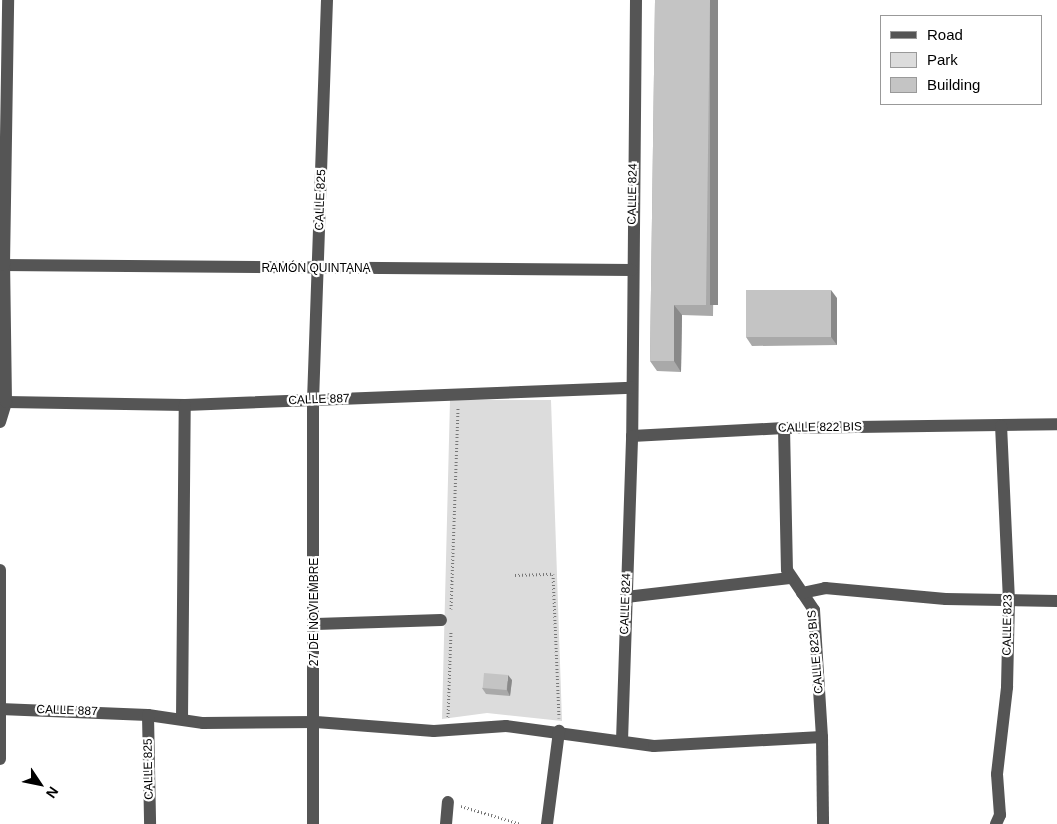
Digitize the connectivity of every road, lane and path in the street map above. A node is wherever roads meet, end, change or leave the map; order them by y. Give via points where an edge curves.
1 (8, 0) edge
2 (327, 0) edge
3 (636, 0) edge
4 (2, 265) edge
5 (319, 270) junction
6 (632, 270) junction
7 (632, 388) junction
8 (458, 395) junction
9 (313, 401) junction
10 (6, 402) junction
11 (185, 404) junction
12 (0, 422) edge
13 (1057, 424) edge
14 (1001, 426) junction
15 (784, 428) junction
16 (632, 436) junction
17 (0, 570) edge
18 (515, 575) dead end
19 (790, 578) junction
20 (802, 593) junction
21 (626, 597) junction
22 (1009, 601) junction
23 (1057, 601) edge
24 (451, 612) dead end
25 (446, 621) joint
26 (316, 624) junction
27 (1, 709) edge
28 (148, 715) junction
29 (182, 719) junction
30 (316, 722) junction
31 (447, 731) junction
32 (560, 731) junction
33 (822, 737) junction
34 (622, 741) junction
35 (0, 759) edge
36 (448, 802) joint
37 (150, 824) edge
38 (313, 824) edge
39 (446, 824) edge
40 (521, 824) edge
41 (547, 824) edge
42 (823, 824) edge
43 (996, 824) edge

1 - 4 street
2 - 5 street, CALLE 825
3 - 6 street, CALLE 824
4 - 5 street, RAMÓN QUINTANA
4 - 10 street
5 - 6 street, RAMÓN QUINTANA
5 - 9 street, CALLE 825
6 - 7 street, CALLE 824
7 - 8 street, CALLE 887
7 - 16 street
8 - 9 street, CALLE 887
8 - 24 path
9 - 11 street, CALLE 887
9 - 26 street, 27 DE NOVIEMBRE
10 - 11 street, CALLE 887
10 - 12 street
11 - 29 street
13 - 14 street, CALLE 822 BIS
14 - 15 street, CALLE 822 BIS
14 - 22 street, CALLE 823
15 - 16 street, CALLE 822 BIS
15 - 19 street
16 - 21 street, CALLE 824
17 - 27 street
18 - 32 path via 553,574
19 - 20 street, CALLE 823 BIS
19 - 21 street
20 - 22 street via 825,588
20 - 33 street, CALLE 823 BIS via 814,610
21 - 34 street, CALLE 824
22 - 23 street
22 - 43 street, CALLE 823 via 1007,687 997,774 1000,815
25 - 26 street
25 - 31 path
26 - 30 street, 27 DE NOVIEMBRE
27 - 28 street, CALLE 887
27 - 35 street
28 - 29 street, CALLE 887
28 - 37 street, CALLE 825
29 - 30 street, CALLE 887 via 204,723
30 - 31 street, CALLE 887
30 - 38 street, 27 DE NOVIEMBRE
31 - 32 street, CALLE 887 via 506,726
32 - 34 street, CALLE 887
32 - 41 street
33 - 34 street, CALLE 887 via 674,746
33 - 42 street, CALLE 823 BIS
36 - 39 street
36 - 40 path

